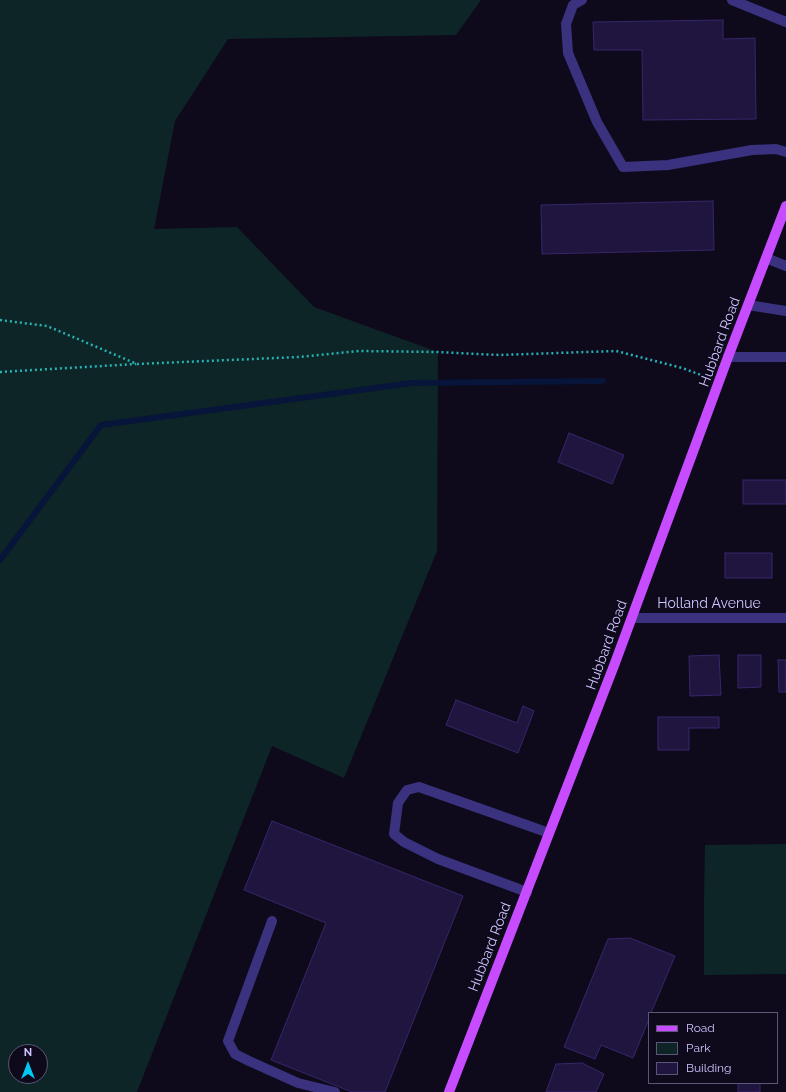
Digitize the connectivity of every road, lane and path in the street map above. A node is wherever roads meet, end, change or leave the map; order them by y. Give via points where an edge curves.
1 (582, 0) edge
2 (732, 0) edge
3 (786, 22) edge
4 (786, 152) edge
5 (786, 206) edge
6 (766, 258) junction
7 (786, 266) edge
8 (748, 305) junction
9 (785, 309) edge
10 (0, 320) edge
11 (728, 357) junction
12 (786, 357) edge
13 (137, 364) junction
14 (0, 372) edge
15 (720, 381) junction
16 (632, 618) junction
17 (786, 618) edge
18 (549, 833) junction
19 (527, 892) junction
20 (272, 921) dead end
21 (335, 1092) edge
22 (449, 1092) edge

1 - 4 street via 572,5 566,24 568,53 596,122 623,167 668,165 752,150 776,148
2 - 3 street
5 - 6 main road, Hubbard Road
6 - 7 street
6 - 8 main road, Hubbard Road
8 - 9 street
8 - 11 main road, Hubbard Road
10 - 13 path via 46,326
11 - 12 street
11 - 15 main road, Hubbard Road
13 - 14 path
13 - 15 path via 299,357 359,351 499,355 616,351
15 - 16 main road, Hubbard Road
16 - 17 street, Holland Avenue
16 - 18 main road, Hubbard Road
18 - 19 main road, Hubbard Road
18 - 19 street via 419,787 407,790 398,803 394,834 404,842 438,859
19 - 22 main road, Hubbard Road
20 - 21 street via 228,1041 235,1054 249,1061 298,1083

